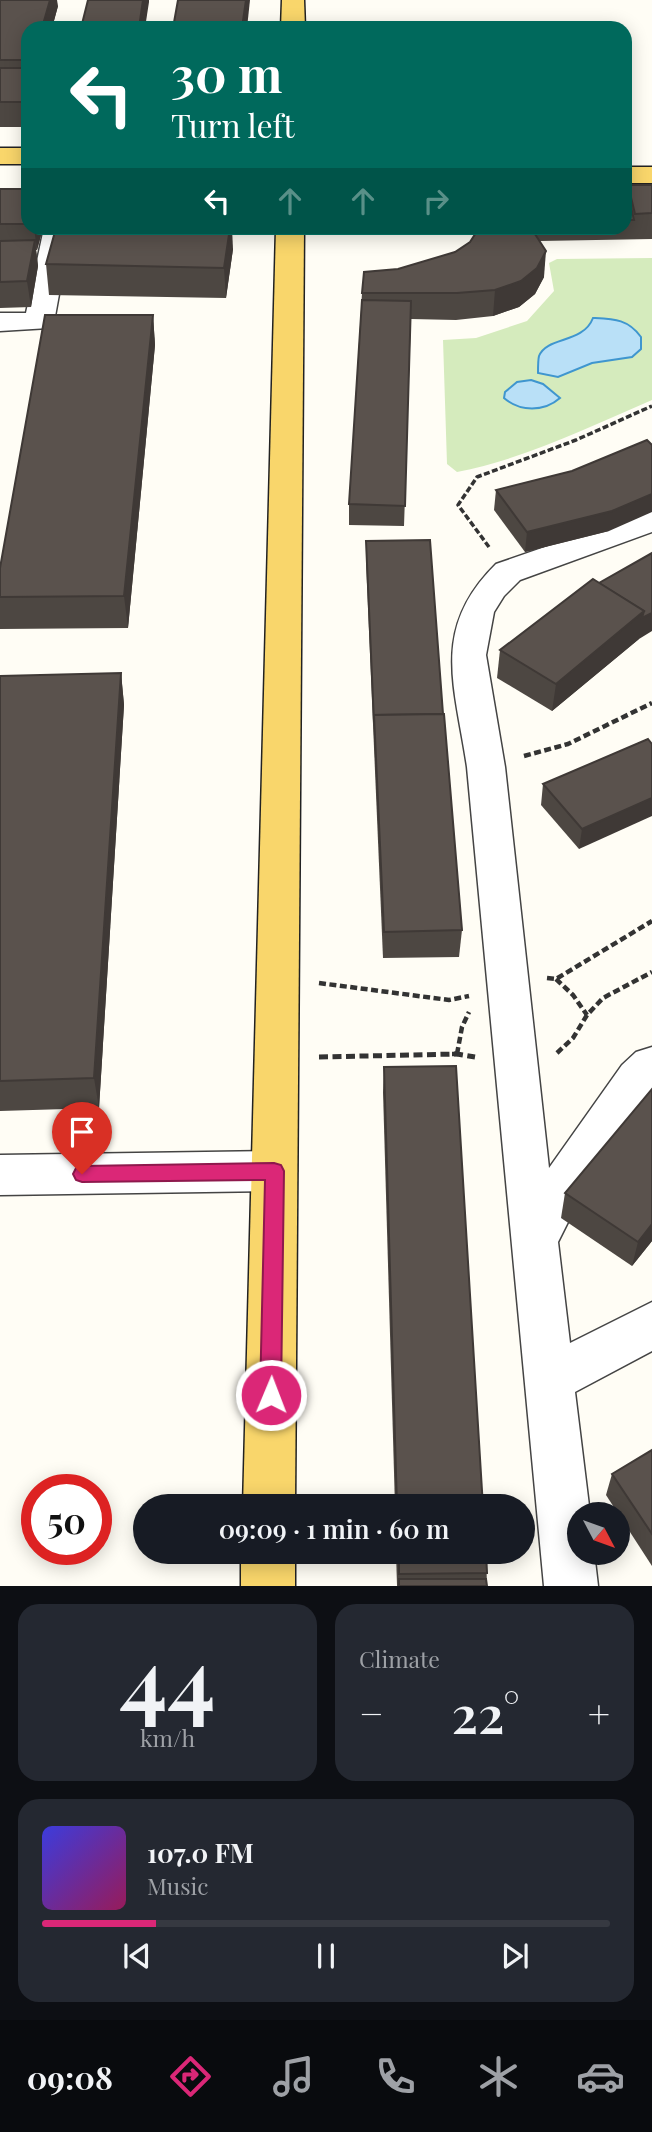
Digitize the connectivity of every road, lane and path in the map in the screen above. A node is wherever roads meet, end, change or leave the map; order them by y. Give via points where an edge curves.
1 (293, 0) edge
2 (293, 21) edge
3 (652, 151) edge
4 (632, 152) edge
5 (0, 156) edge
6 (21, 156) edge
7 (632, 175) edge
8 (652, 175) edge
9 (0, 179) edge
10 (21, 179) edge
11 (56, 235) edge
12 (289, 235) edge
13 (0, 322) edge
14 (652, 407) edge
15 (652, 520) edge
16 (508, 572) junction
17 (652, 703) edge
18 (486, 767) junction
19 (556, 979) dead end
20 (476, 995) dead end
21 (587, 1015) dead end
22 (457, 1054) dead end
23 (652, 1065) edge
24 (274, 1171) junction
25 (0, 1175) edge
26 (534, 1240) junction
27 (652, 1325) edge
28 (549, 1380) junction
29 (269, 1494) edge
30 (268, 1564) edge
31 (268, 1586) edge
32 (571, 1586) edge

1 - 2 main road
3 - 4 main road
5 - 6 main road
7 - 8 main road
9 - 10 main road
11 - 13 street via 39,322
12 - 24 main road
14 - 16 path via 477,477 458,505
15 - 16 street
16 - 18 street via 477,612 468,655
17 - 18 path via 568,744
18 - 26 street
19 - 21 path
20 - 22 path via 462,1027
23 - 26 street via 638,1077 563,1186
24 - 25 street
24 - 29 main road
26 - 28 street
27 - 28 street
28 - 32 street
30 - 31 main road

